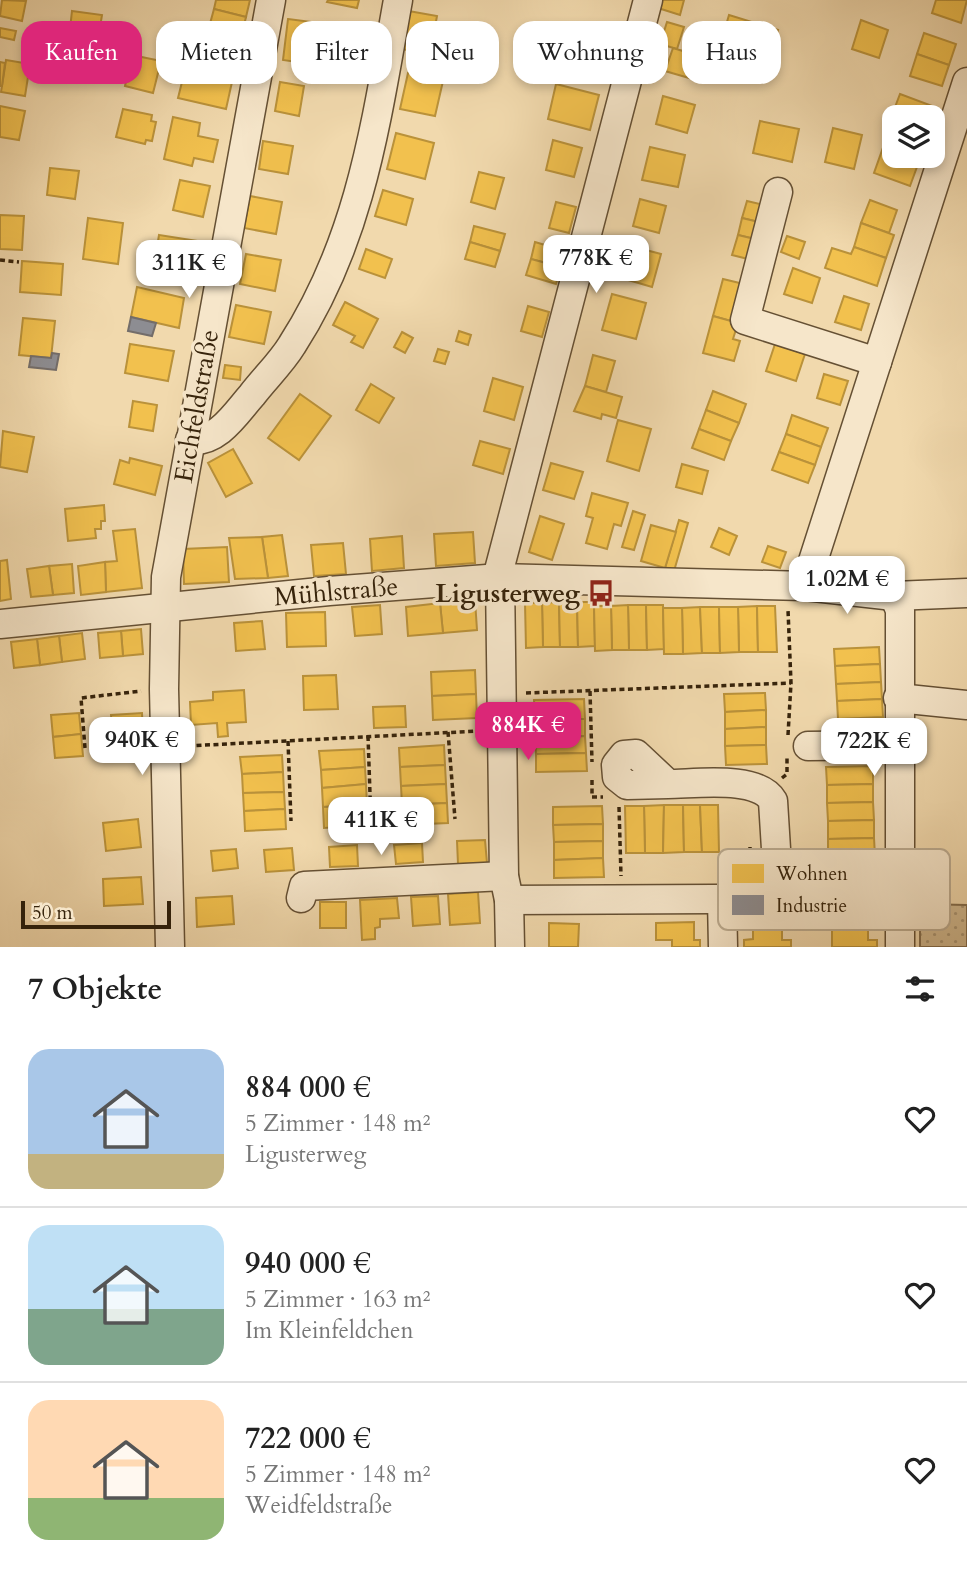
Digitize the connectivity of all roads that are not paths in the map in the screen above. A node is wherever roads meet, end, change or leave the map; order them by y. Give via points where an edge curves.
1 (271, 0) edge
2 (398, 0) edge
3 (648, 0) edge
4 (967, 82) edge
5 (778, 192) dead end
6 (877, 362) junction
7 (190, 440) junction
8 (499, 578) junction
9 (795, 587) junction
10 (967, 593) edge
11 (894, 596) junction
12 (163, 607) junction
13 (0, 624) edge
14 (898, 698) junction
15 (967, 705) edge
16 (898, 745) junction
17 (808, 746) dead end
18 (668, 784) dead end
19 (776, 849) edge
20 (899, 849) edge
21 (507, 888) junction
22 (718, 897) edge
23 (301, 898) dead end
24 (727, 930) edge
25 (170, 947) edge
26 (510, 947) edge
27 (723, 947) edge

1 - 7 street, Eichfeldstraße
2 - 7 street via 356,211 332,273 292,346 240,409 212,436
3 - 8 street
4 - 6 street
5 - 6 street via 745,320
6 - 9 street
7 - 12 street, Eichfeldstraße
8 - 9 street, Mühlstraße
8 - 12 street, Mühlstraße
8 - 21 street
9 - 11 street, Mühlstraße
10 - 11 street, Mühlstraße
11 - 14 street via 900,610
12 - 13 street, Mühlstraße
12 - 25 street, Eichfeldstraße
14 - 15 street
14 - 16 street
16 - 17 street
16 - 20 street
18 - 19 street via 741,784 768,792 773,801
21 - 22 street
21 - 23 street via 304,886
21 - 26 street
24 - 27 street

